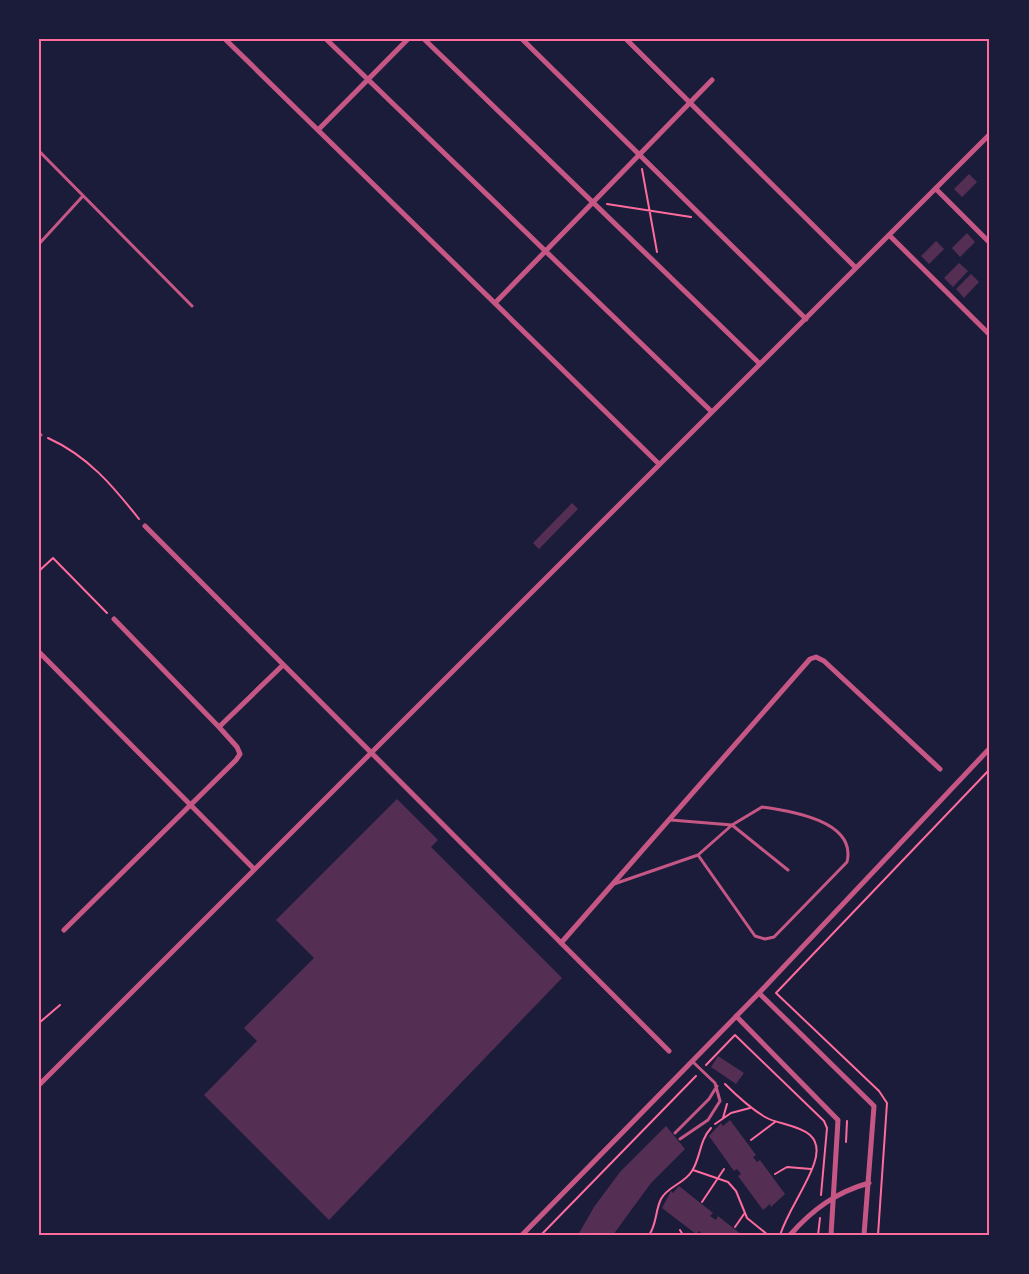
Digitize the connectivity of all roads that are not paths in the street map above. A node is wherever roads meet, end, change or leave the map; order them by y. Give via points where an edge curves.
1 (225, 39) edge
2 (326, 39) edge
3 (408, 39) edge
4 (424, 39) edge
5 (522, 39) edge
6 (626, 39) edge
7 (368, 79) junction
8 (712, 80) dead end
9 (690, 103) junction
10 (318, 130) junction
11 (989, 139) edge
12 (39, 151) edge
13 (639, 154) junction
14 (936, 189) junction
15 (82, 197) junction
16 (593, 202) junction
17 (889, 235) junction
18 (990, 243) edge
19 (39, 244) edge
20 (546, 251) junction
21 (856, 268) junction
22 (495, 303) junction
23 (192, 306) dead end
24 (806, 319) junction
25 (990, 335) edge
26 (760, 364) junction
27 (712, 412) junction
28 (660, 464) junction
29 (144, 526) road end
30 (114, 619) road end
31 (39, 652) edge
32 (283, 665) junction
33 (219, 727) junction
34 (990, 748) edge
35 (370, 752) junction
36 (940, 769) dead end
37 (191, 805) junction
38 (669, 820) junction
39 (732, 825) junction
40 (698, 855) junction
41 (254, 869) junction
42 (788, 870) dead end
43 (612, 884) junction
44 (64, 930) dead end
45 (561, 943) junction
46 (759, 993) junction
47 (736, 1016) junction
48 (669, 1051) dead end
49 (692, 1061) junction
50 (39, 1085) edge
51 (717, 1086) junction
52 (675, 1133) dead end
53 (680, 1139) dead end
54 (869, 1183) junction
55 (834, 1197) junction
56 (522, 1235) edge
57 (790, 1235) edge
58 (831, 1235) edge
59 (864, 1235) edge

1 - 10 street
2 - 7 street
3 - 7 street
4 - 16 street
5 - 13 street
6 - 9 street
7 - 10 street
7 - 20 street
8 - 9 street
9 - 13 street
9 - 21 street
10 - 22 street
11 - 14 street
12 - 15 lane
13 - 16 street
13 - 24 street
14 - 17 street
14 - 18 street
15 - 19 lane
15 - 23 lane
16 - 20 street
16 - 26 street
17 - 21 street
17 - 25 street
20 - 22 street
20 - 27 street
21 - 24 street
22 - 28 street
24 - 26 street
26 - 27 street
27 - 28 street
28 - 35 street
29 - 32 street
30 - 33 street
31 - 37 street
32 - 33 street
32 - 35 street
33 - 37 street via 240,754
34 - 46 street
35 - 41 street
35 - 45 street
36 - 38 street via 816,657 810,659
37 - 41 street
37 - 44 street
38 - 39 lane
38 - 43 street
39 - 40 lane
39 - 40 lane via 762,807 824,822 843,837 850,852 847,862 774,937 765,939 755,936
39 - 42 lane
40 - 43 lane
41 - 50 street
43 - 45 street
45 - 48 street
46 - 47 street
46 - 54 street via 874,1106
47 - 49 street
47 - 55 street via 838,1120
49 - 51 lane
49 - 56 street
51 - 52 lane
51 - 53 lane via 720,1101 714,1114
54 - 55 street
54 - 59 street
55 - 57 street
55 - 58 street

